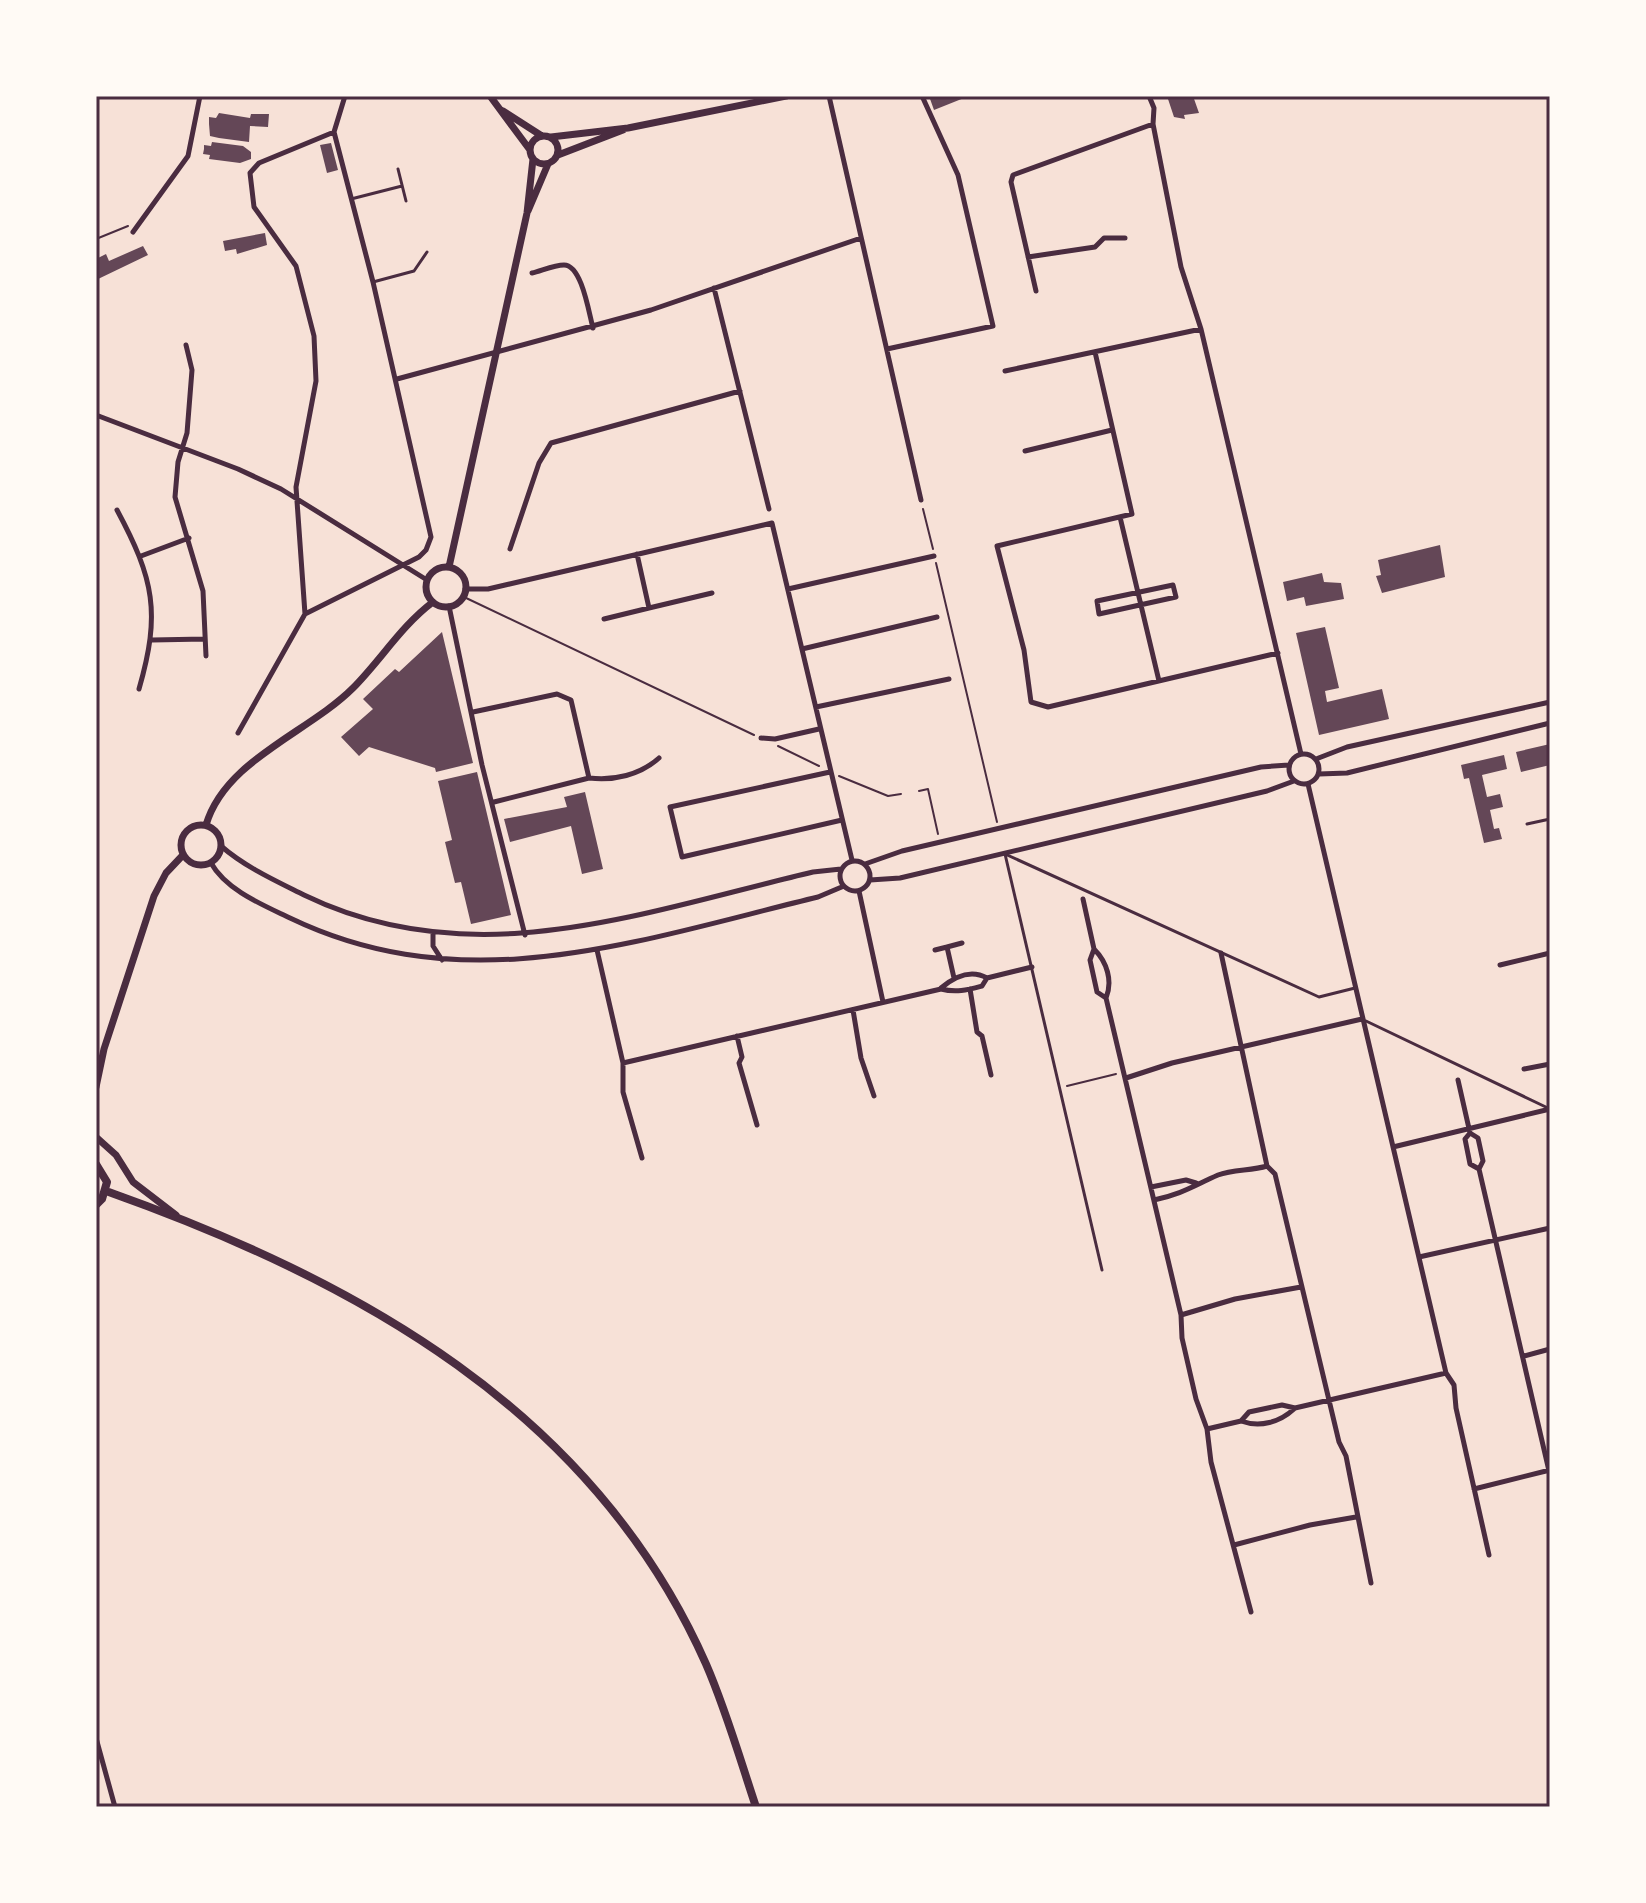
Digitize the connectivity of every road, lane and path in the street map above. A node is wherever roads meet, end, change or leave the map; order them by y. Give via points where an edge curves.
1 (200, 96) edge
2 (345, 96) edge
3 (490, 96) edge
4 (786, 96) edge
5 (829, 96) edge
6 (922, 96) edge
7 (1149, 96) edge
8 (503, 111) junction
9 (1153, 124) junction
10 (628, 128) junction
11 (334, 132) junction
12 (546, 137) junction
13 (531, 154) junction
14 (558, 155) junction
15 (548, 164) junction
16 (398, 169) dead end
17 (402, 186) junction
18 (351, 199) junction
19 (406, 201) dead end
20 (527, 213) junction
21 (141, 221) junction
22 (133, 232) dead end
23 (861, 238) junction
24 (1125, 238) dead end
25 (96, 239) edge
26 (427, 252) dead end
27 (1028, 257) junction
28 (532, 273) dead end
29 (373, 282) junction
30 (714, 288) junction
31 (1036, 291) dead end
32 (593, 328) junction
33 (1201, 329) junction
34 (186, 345) dead end
35 (887, 349) junction
36 (498, 351) junction
37 (1095, 352) junction
38 (1005, 371) dead end
39 (397, 379) junction
40 (740, 391) junction
41 (96, 415) edge
42 (1112, 430) junction
43 (183, 448) junction
44 (1025, 451) dead end
45 (298, 500) junction
46 (921, 500) joint
47 (769, 509) dead end
48 (117, 510) dead end
49 (1120, 517) junction
50 (189, 538) junction
51 (510, 549) dead end
52 (637, 554) junction
53 (141, 556) junction
54 (934, 556) junction
55 (403, 566) junction
56 (449, 567) junction
57 (427, 580) junction
58 (788, 589) junction
59 (1138, 592) junction
60 (464, 593) junction
61 (712, 593) dead end
62 (433, 602) junction
63 (1141, 605) junction
64 (449, 606) junction
65 (649, 608) junction
66 (305, 614) junction
67 (937, 617) dead end
68 (604, 619) dead end
69 (205, 639) junction
70 (152, 640) junction
71 (802, 649) junction
72 (1278, 653) junction
73 (206, 656) dead end
74 (949, 679) dead end
75 (1159, 681) junction
76 (139, 689) dead end
77 (1550, 702) edge
78 (816, 707) junction
79 (473, 712) junction
80 (1550, 723) edge
81 (819, 729) junction
82 (238, 733) dead end
83 (761, 738) junction
84 (1301, 754) junction
85 (659, 758) dead end
86 (1316, 759) junction
87 (1289, 765) junction
88 (830, 772) junction
89 (1319, 774) junction
90 (589, 778) junction
91 (1294, 781) junction
92 (1308, 784) junction
93 (919, 791) dead end
94 (901, 794) dead end
95 (494, 802) junction
96 (1550, 819) edge
97 (842, 820) junction
98 (1527, 824) dead end
99 (206, 825) junction
100 (999, 829) junction
101 (939, 842) junction
102 (221, 846) junction
103 (1005, 854) junction
104 (183, 855) junction
105 (852, 860) junction
106 (211, 863) junction
107 (865, 864) junction
108 (841, 869) junction
109 (870, 880) junction
110 (844, 886) junction
111 (859, 891) junction
112 (1083, 899) dead end
113 (433, 933) junction
114 (525, 935) junction
115 (962, 943) dead end
116 (947, 947) junction
117 (1094, 949) junction
118 (597, 950) junction
119 (935, 950) dead end
120 (1221, 953) junction
121 (1550, 953) edge
122 (442, 960) junction
123 (1500, 965) dead end
124 (1032, 967) junction
125 (954, 978) junction
126 (987, 978) junction
127 (1355, 988) junction
128 (941, 989) junction
129 (970, 989) junction
130 (1106, 998) junction
131 (883, 1002) junction
132 (853, 1010) junction
133 (1362, 1019) junction
134 (737, 1036) junction
135 (1243, 1049) junction
136 (623, 1063) junction
137 (1550, 1064) edge
138 (1524, 1069) dead end
139 (991, 1075) dead end
140 (1125, 1075) junction
141 (1458, 1080) dead end
142 (96, 1087) edge
143 (1060, 1087) junction
144 (874, 1096) dead end
145 (1550, 1109) edge
146 (757, 1125) dead end
147 (1470, 1131) junction
148 (96, 1137) edge
149 (1393, 1147) junction
150 (642, 1158) dead end
151 (96, 1164) edge
152 (1267, 1166) junction
153 (1479, 1169) junction
154 (1196, 1183) junction
155 (1151, 1187) junction
156 (106, 1191) junction
157 (1154, 1200) junction
158 (96, 1205) edge
159 (176, 1215) junction
160 (1550, 1228) edge
161 (1495, 1239) junction
162 (1419, 1257) junction
163 (1102, 1270) dead end
164 (1301, 1287) junction
165 (1181, 1315) junction
166 (1550, 1349) edge
167 (1523, 1356) junction
168 (1446, 1373) junction
169 (1329, 1401) junction
170 (1295, 1408) junction
171 (1241, 1421) junction
172 (1207, 1429) junction
173 (1550, 1470) edge
174 (1474, 1489) junction
175 (1356, 1517) junction
176 (1234, 1545) junction
177 (1489, 1555) dead end
178 (1371, 1583) dead end
179 (1251, 1612) dead end
180 (96, 1738) edge
181 (115, 1807) edge
182 (756, 1807) edge

1 - 21 street via 188,156
2 - 11 street
3 - 8 street
4 - 10 street
5 - 23 street
6 - 35 street via 958,175 993,326
7 - 9 street
8 - 12 street
8 - 13 street
9 - 27 street via 1013,175
9 - 33 street via 1181,267
10 - 12 street
10 - 14 street
11 - 18 street
11 - 45 street via 259,163 250,173 254,207 296,266 314,336 316,381
12 - 13 street via 533,141
12 - 14 street via 557,143
13 - 15 street
13 - 20 street
14 - 15 street
15 - 20 street
16 - 17 lane
17 - 18 lane
17 - 19 lane
18 - 29 street
20 - 36 street
21 - 22 street
21 - 25 path
23 - 30 street
23 - 35 street
24 - 27 street via 1104,238 1095,247
26 - 29 lane via 414,271
27 - 31 street
28 - 32 street via 563,265 573,269
29 - 39 street
30 - 32 street
30 - 40 street
32 - 36 street
33 - 37 street
33 - 72 street
34 - 43 street via 192,370
35 - 46 street
36 - 39 street
36 - 56 street
37 - 38 street
37 - 42 street
39 - 55 street via 431,529 426,550
40 - 47 street
40 - 51 street via 551,443
41 - 43 street
42 - 44 street
42 - 49 street via 1132,514
43 - 45 street
43 - 50 street via 175,497
45 - 55 street
45 - 66 street
46 - 54 path
48 - 53 street
49 - 59 street
49 - 75 street via 997,546 1024,650 1031,702 1048,707
50 - 53 street
50 - 69 street via 203,591
52 - 58 street via 772,523
52 - 60 street
52 - 65 street
53 - 70 street via 148,577
54 - 58 street
54 - 100 path
55 - 57 street
55 - 66 street
56 - 57 street via 437,569
56 - 60 street via 462,576
57 - 62 street
58 - 71 street
59 - 63 street
59 - 63 street via 1173,585 1176,597
59 - 63 street via 1097,601 1099,614
60 - 64 street
60 - 83 path
61 - 65 street
62 - 64 street
62 - 99 street via 351,690 232,783 214,804
63 - 75 street
64 - 79 street
65 - 68 street
66 - 82 street
67 - 71 street
69 - 70 street
69 - 73 street
70 - 76 street
71 - 78 street
72 - 75 street
72 - 84 street
74 - 78 street
77 - 86 street via 1347,747
78 - 81 street
79 - 90 street via 566,695
79 - 95 street
80 - 89 street via 1347,773
81 - 83 street
81 - 88 street
83 - 88 path
84 - 86 street
84 - 87 street
85 - 90 street via 637,772
86 - 89 street
87 - 91 street
87 - 100 street via 1261,767
88 - 94 path via 888,796
88 - 97 street
88 - 97 street via 670,807 682,857
89 - 92 street
90 - 95 street
91 - 92 street
91 - 103 street
92 - 127 street
93 - 101 path via 928,789
95 - 114 street
96 - 98 lane
97 - 105 street
99 - 102 street via 216,831
99 - 104 street via 184,833
100 - 101 street
101 - 107 street
102 - 106 street
102 - 113 street via 313,900 376,922
103 - 109 street
103 - 120 lane
103 - 124 lane
104 - 106 street via 194,864
104 - 142 street via 154,896
105 - 107 street
105 - 108 street
106 - 122 street via 223,879 309,927 376,950
107 - 109 street
108 - 110 street
108 - 114 street
109 - 111 street
110 - 111 street
110 - 118 street via 818,897
111 - 131 street
112 - 117 street
113 - 114 street
113 - 122 street via 433,946
115 - 116 street
116 - 119 street
116 - 125 street
117 - 130 street via 1104,959 1111,988
117 - 130 street via 1090,960 1097,992
118 - 122 street via 522,961
118 - 136 street
120 - 127 lane via 1319,997
120 - 135 street
121 - 123 street
124 - 126 street
124 - 143 lane
125 - 126 street via 978,973
125 - 128 street
126 - 129 street via 982,986
127 - 133 street
128 - 129 street
128 - 131 street
129 - 139 street
130 - 140 street
131 - 132 street
132 - 134 street
132 - 144 street
133 - 135 street
133 - 145 lane
133 - 149 street
134 - 136 street
134 - 146 street
135 - 140 street
135 - 152 street
136 - 150 street via 623,1092
137 - 138 street
140 - 143 path
140 - 155 street
141 - 147 street
143 - 163 lane
145 - 147 street
147 - 149 street
147 - 153 street via 1478,1138 1483,1161
147 - 153 street via 1465,1139 1470,1164
148 - 159 street via 116,1155 133,1182
149 - 162 street
151 - 156 main road via 105,1174
152 - 154 street
152 - 164 street via 1275,1174
153 - 161 street
154 - 155 street
154 - 157 street via 1186,1193
155 - 157 street
156 - 158 main road
156 - 159 main road
157 - 165 street
159 - 182 main road via 367,1304 490,1386 553,1444 590,1484 667,1590 705,1663
160 - 161 street
161 - 162 street
161 - 167 street
162 - 168 street
164 - 165 street
164 - 169 street
165 - 172 street via 1185,1353
166 - 167 street
167 - 173 street
168 - 169 street
168 - 174 street via 1454,1385
169 - 170 street
169 - 175 street via 1346,1456
170 - 171 street via 1282,1405 1249,1412
170 - 171 street via 1283,1419 1253,1425
171 - 172 street
172 - 176 street
173 - 174 street
174 - 177 street
175 - 176 street
175 - 178 street
176 - 179 street
180 - 181 street

